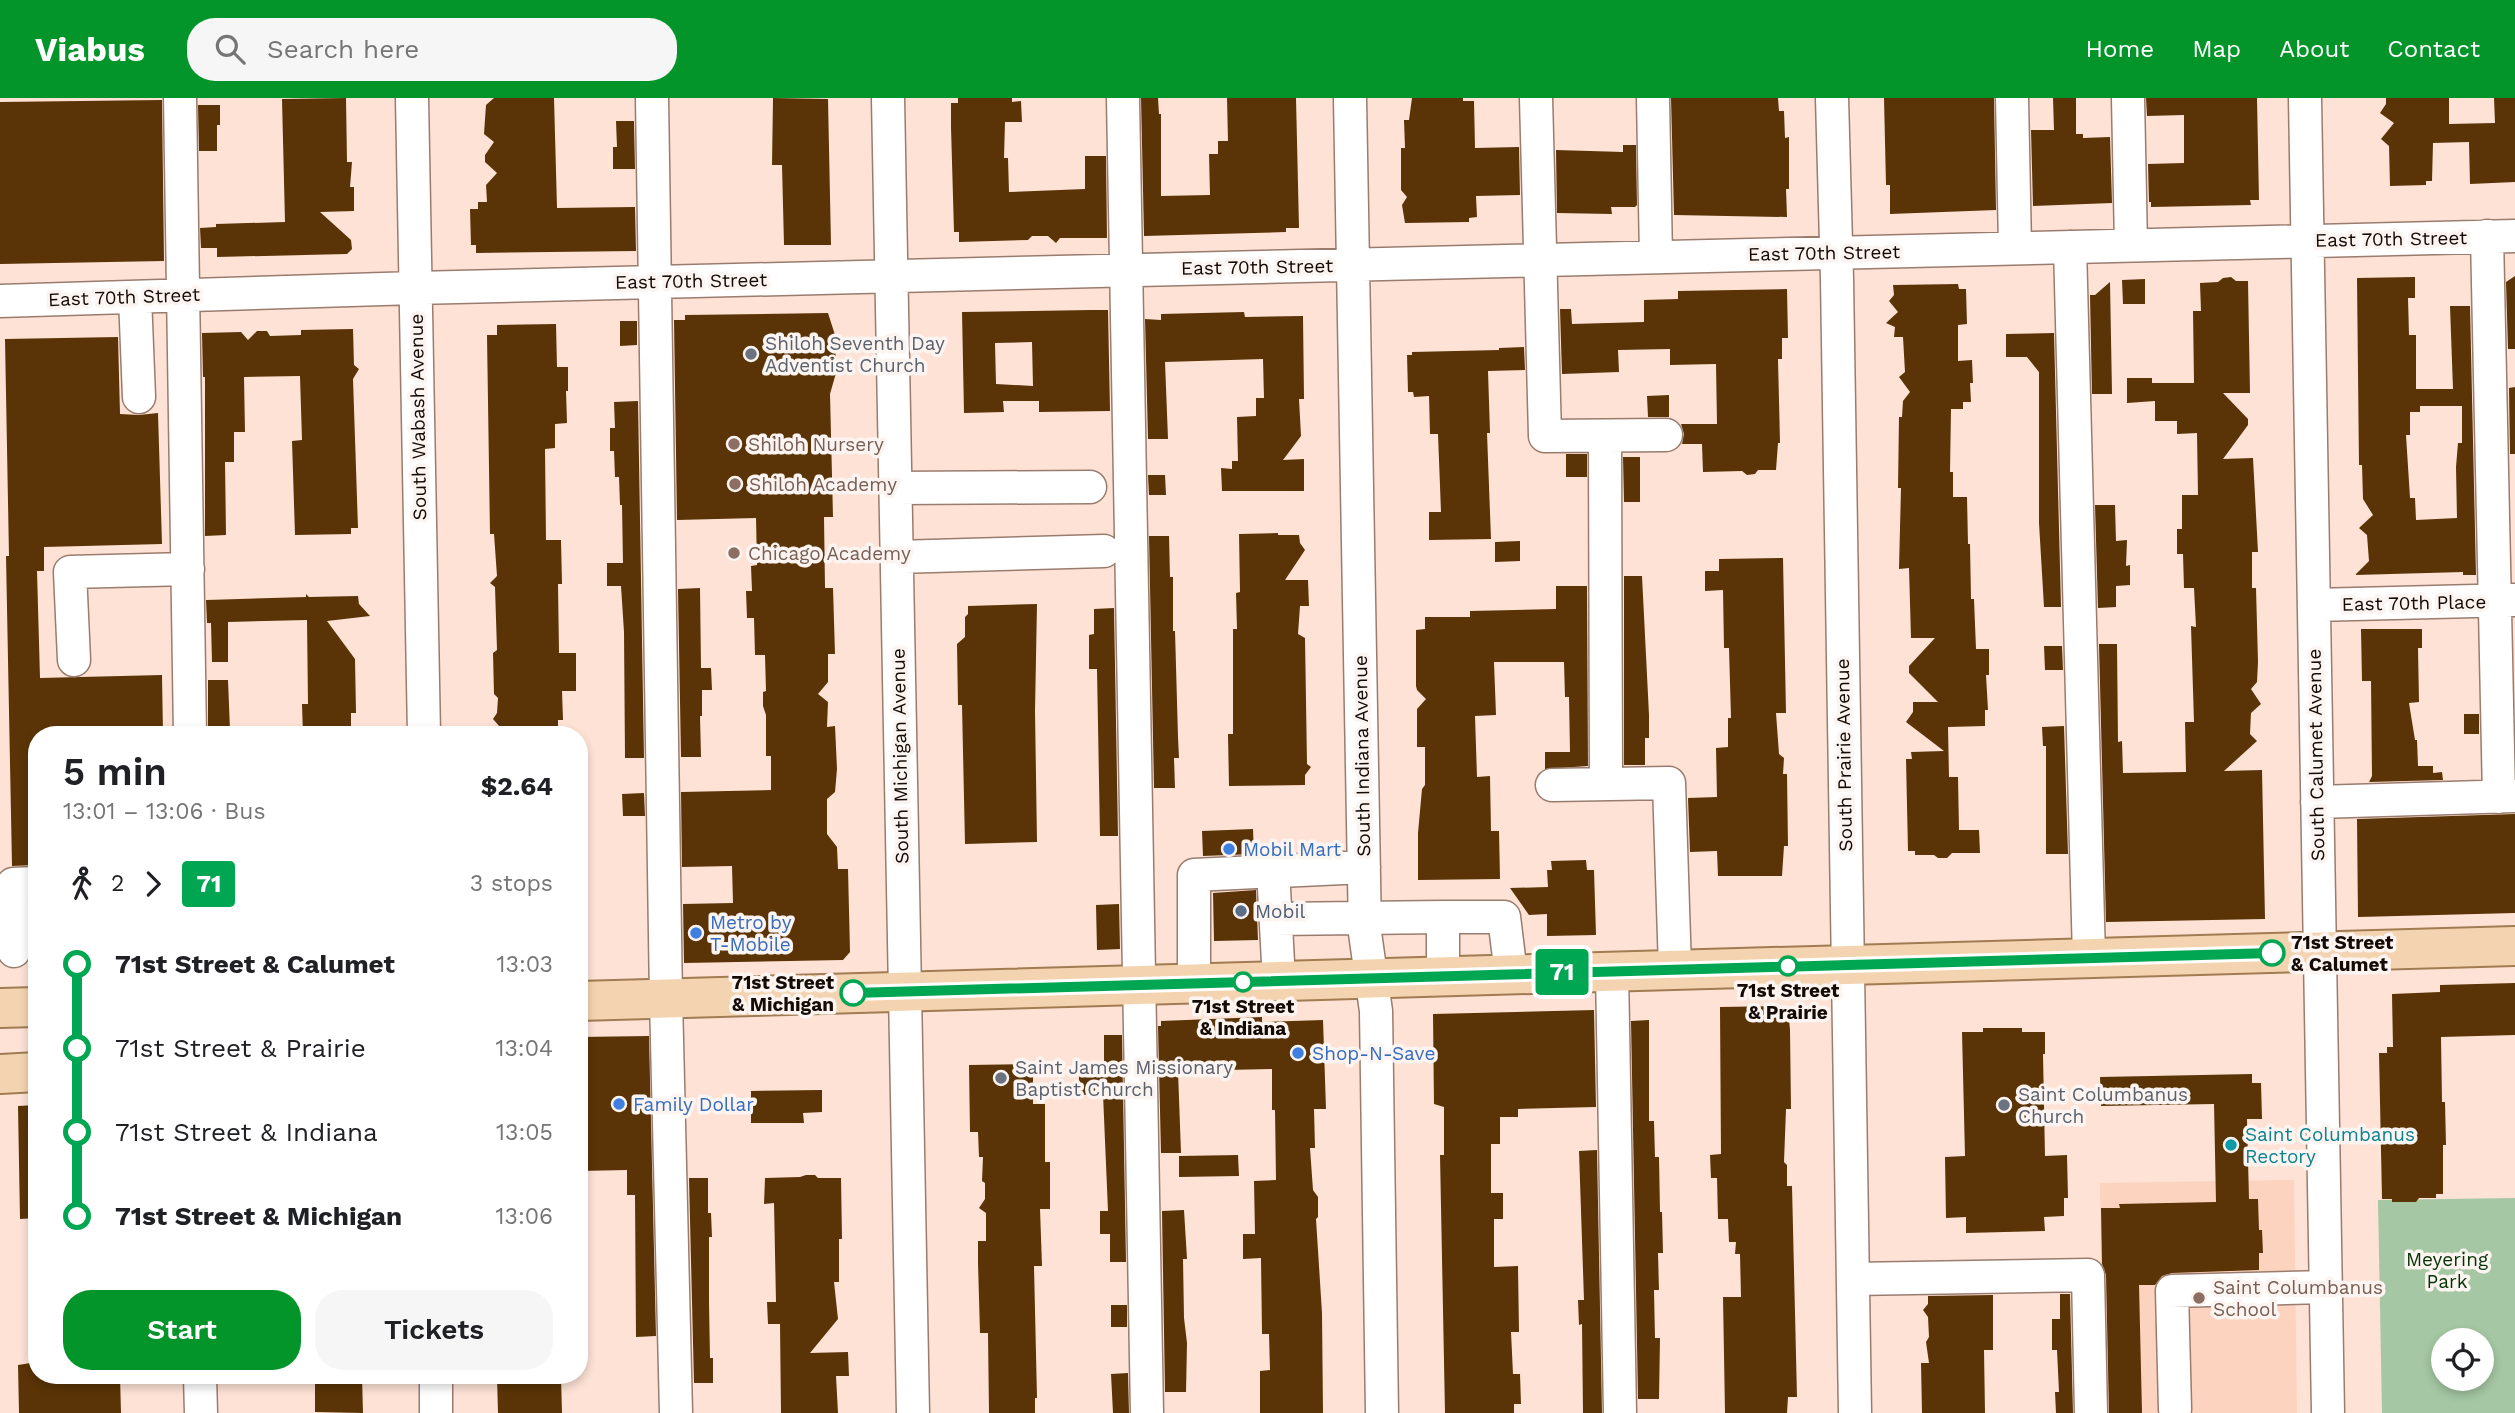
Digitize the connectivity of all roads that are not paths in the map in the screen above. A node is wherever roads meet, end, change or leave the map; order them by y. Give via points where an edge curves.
1 (180, 98) edge
2 (412, 98) edge
3 (652, 98) edge
4 (888, 98) edge
5 (1123, 98) edge
6 (1350, 98) edge
7 (1536, 98) edge
8 (1653, 98) edge
9 (1832, 98) edge
10 (2012, 98) edge
11 (2128, 98) edge
12 (2305, 98) edge
13 (2501, 236) edge
14 (2307, 241) junction
15 (2131, 245) junction
16 (2070, 247) junction
17 (2015, 248) junction
18 (1836, 253) junction
19 (1656, 257) junction
20 (1539, 260) junction
21 (1353, 265) junction
22 (1127, 271) junction
23 (892, 276) junction
24 (657, 282) junction
25 (415, 288) junction
26 (184, 295) junction
27 (135, 297) junction
28 (0, 301) edge
29 (139, 397) dead end
30 (2503, 419) edge
31 (1605, 436) junction
32 (1666, 436) dead end
33 (1090, 486) dead end
34 (896, 488) junction
35 (1104, 551) dead end
36 (897, 557) junction
37 (188, 569) junction
38 (2505, 601) edge
39 (2314, 605) junction
40 (74, 660) dead end
41 (190, 726) edge
42 (424, 726) edge
43 (1606, 784) junction
44 (1552, 785) dead end
45 (2507, 797) edge
46 (2317, 802) junction
47 (1364, 867) junction
48 (1273, 870) junction
49 (17, 890) edge
50 (1365, 917) junction
51 (1443, 917) junction
52 (1276, 919) junction
53 (2515, 946) edge
54 (17, 951) edge
55 (2320, 951) junction
56 (2089, 958) junction
57 (1847, 964) junction
58 (1675, 969) junction
59 (1612, 971) junction
60 (1511, 974) junction
61 (1443, 976) junction
62 (1370, 978) junction
63 (1279, 981) junction
64 (1194, 983) junction
65 (1139, 985) junction
66 (904, 992) junction
67 (666, 999) junction
68 (588, 1001) edge
69 (28, 1007) edge
70 (0, 1008) edge
71 (28, 1072) edge
72 (0, 1074) edge
73 (1853, 1279) junction
74 (2326, 1287) junction
75 (200, 1384) edge
76 (436, 1384) edge
77 (2175, 1409) dead end
78 (201, 1413) edge
79 (436, 1413) edge
80 (676, 1413) edge
81 (913, 1413) edge
82 (1147, 1413) edge
83 (1382, 1413) edge
84 (1620, 1413) edge
85 (1855, 1413) edge
86 (2091, 1413) edge
87 (2328, 1413) edge

1 - 26 street
2 - 25 street, South Wabash Avenue
3 - 24 street
4 - 23 street, South Michigan Avenue
5 - 22 street
6 - 21 street, South Indiana Avenue
7 - 20 street
8 - 19 street
9 - 18 street, South Prairie Avenue
10 - 17 street
11 - 15 street
12 - 14 street, South Calumet Avenue
13 - 14 street, East 70th Street
13 - 30 street
14 - 15 street, East 70th Street
14 - 39 street, South Calumet Avenue
15 - 16 street, East 70th Street
16 - 17 street, East 70th Street
16 - 56 street
17 - 18 street, East 70th Street
18 - 19 street, East 70th Street
18 - 57 street, South Prairie Avenue
19 - 20 street, East 70th Street
20 - 21 street, East 70th Street
20 - 31 street via 1545,436
21 - 22 street, East 70th Street
21 - 47 street, South Indiana Avenue
22 - 23 street, East 70th Street
22 - 65 street
23 - 24 street, East 70th Street
23 - 34 street, South Michigan Avenue
24 - 25 street, East 70th Street
24 - 67 street
25 - 26 street, East 70th Street
25 - 42 street, South Wabash Avenue
26 - 27 street, East 70th Street
26 - 37 street
27 - 28 street, East 70th Street
27 - 29 street
30 - 38 street
31 - 32 street
31 - 43 street
33 - 34 street
34 - 36 street, South Michigan Avenue
35 - 36 street
36 - 66 street, South Michigan Avenue
37 - 40 street via 71,572
37 - 41 street
38 - 39 street, East 70th Place
38 - 45 street
39 - 46 street, South Calumet Avenue
43 - 44 street
43 - 58 street via 1670,783
45 - 46 street
46 - 55 street, South Calumet Avenue
47 - 48 street
47 - 50 street, South Indiana Avenue
48 - 52 street
48 - 64 street via 1194,874
49 - 54 street
50 - 51 street
50 - 52 street
50 - 62 street, South Indiana Avenue
51 - 60 street via 1504,917
51 - 61 street
52 - 63 street
53 - 55 main road
55 - 56 main road
55 - 74 street, South Calumet Avenue
56 - 57 main road
57 - 58 main road
57 - 73 street, South Prairie Avenue
58 - 59 main road
59 - 60 main road
59 - 84 street
60 - 61 main road
61 - 62 main road
62 - 63 main road
62 - 83 street, South Indiana Avenue via 1376,1011
63 - 64 main road
64 - 65 main road
65 - 66 main road
65 - 82 street
66 - 67 main road
66 - 81 street, South Michigan Avenue
67 - 68 main road
67 - 80 street
69 - 70 main road
71 - 72 main road
73 - 85 street, South Prairie Avenue
73 - 86 street via 2088,1275
74 - 77 street via 2172,1291
74 - 87 street, South Calumet Avenue
75 - 78 street
76 - 79 street

